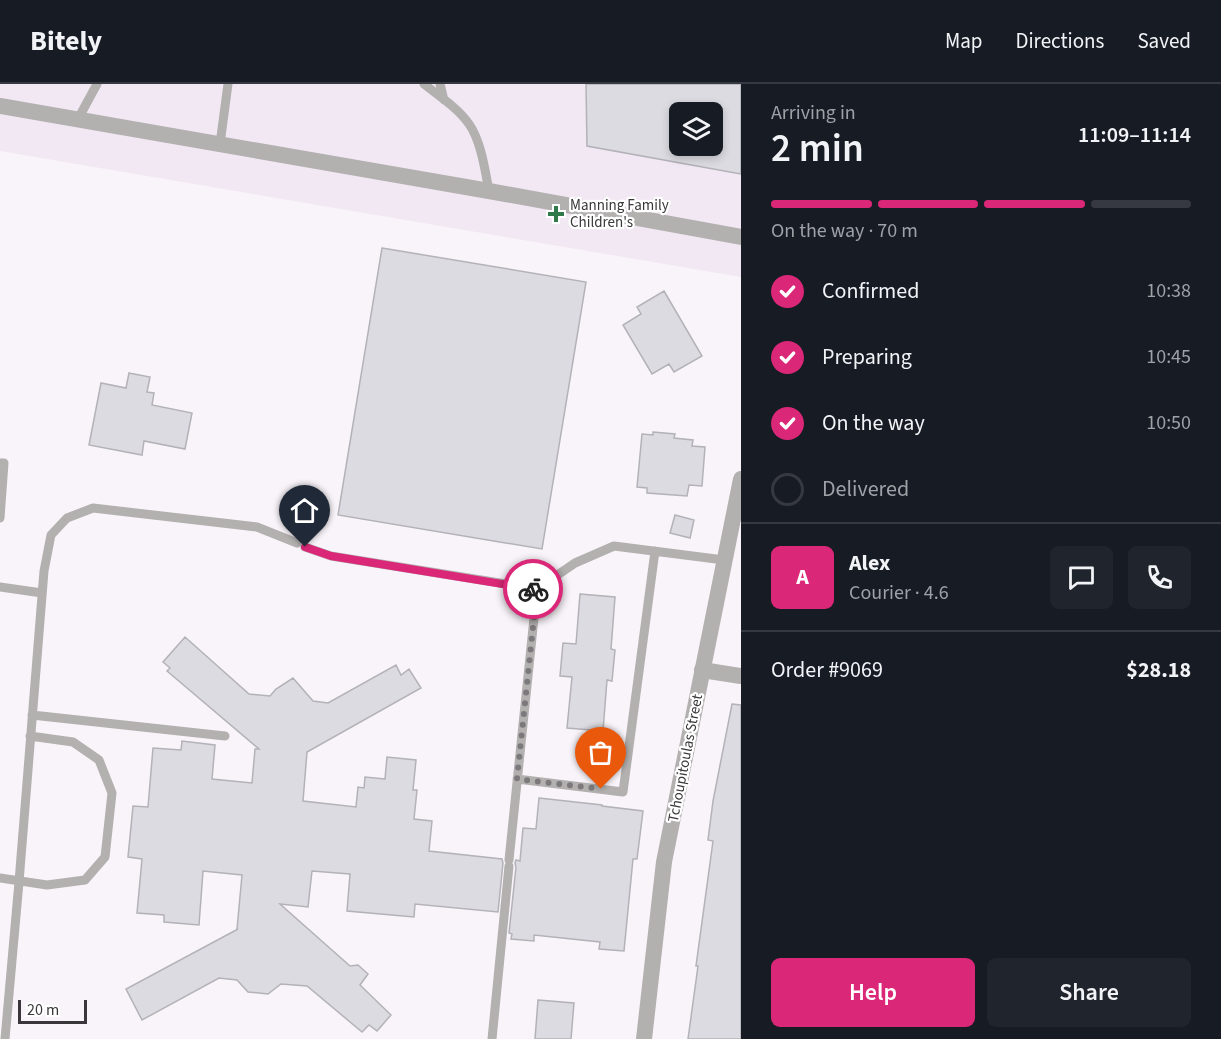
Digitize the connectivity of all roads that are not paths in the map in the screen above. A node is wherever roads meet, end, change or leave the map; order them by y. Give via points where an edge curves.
1 (97, 84) edge
2 (228, 84) edge
3 (424, 84) edge
4 (440, 84) edge
5 (444, 100) junction
6 (0, 106) edge
7 (78, 119) junction
8 (220, 144) junction
9 (489, 191) junction
10 (741, 237) edge
11 (0, 463) edge
12 (741, 479) edge
13 (0, 518) edge
14 (655, 551) junction
15 (724, 560) junction
16 (0, 586) edge
17 (537, 589) junction
18 (42, 593) junction
19 (702, 670) junction
20 (741, 676) edge
21 (32, 715) junction
22 (30, 736) junction
23 (225, 736) dead end
24 (517, 779) junction
25 (0, 878) edge
26 (19, 882) junction
27 (5, 1039) edge
28 (492, 1039) edge
29 (644, 1039) edge

1 - 7 lane
2 - 8 lane
3 - 5 lane
4 - 5 lane
5 - 9 lane via 470,125
6 - 7 street
7 - 8 street
8 - 9 street
9 - 10 street
11 - 13 lane via 4,464
12 - 15 street, Tchoupitoulas Street
14 - 15 lane
14 - 17 lane via 614,546 575,563
14 - 24 lane via 622,792
15 - 19 street, Tchoupitoulas Street
16 - 18 lane
17 - 18 lane via 331,556 257,527 93,508 67,518 51,535
17 - 24 lane
18 - 21 lane
19 - 20 street
19 - 29 street, Tchoupitoulas Street via 664,862
21 - 22 lane
21 - 23 lane
22 - 26 lane
22 - 26 lane via 73,742 99,760 112,793 105,857 85,880 47,885
24 - 28 lane
25 - 26 lane
26 - 27 lane

